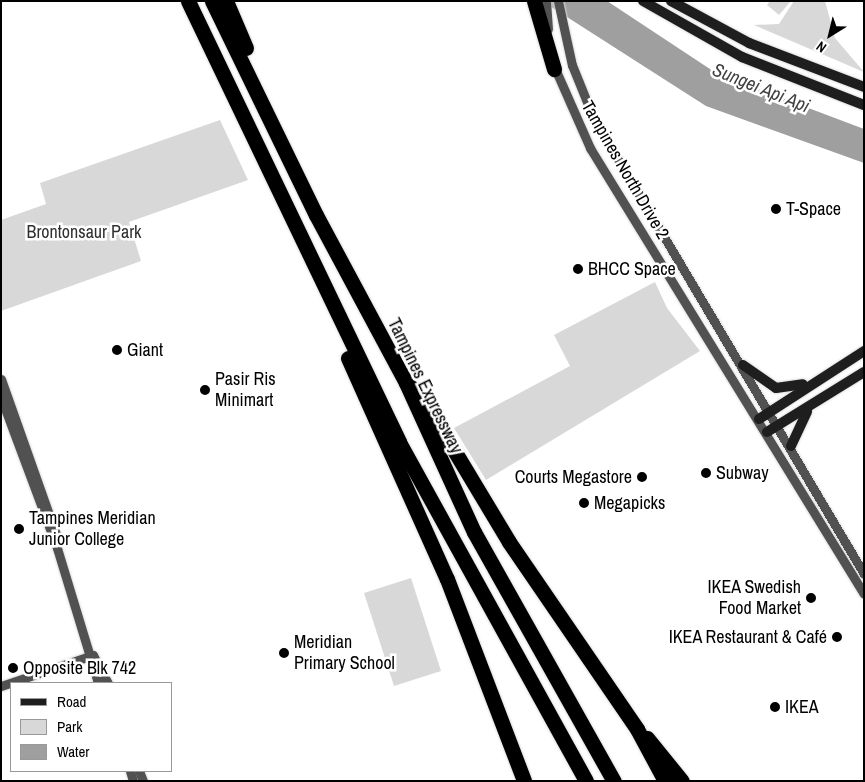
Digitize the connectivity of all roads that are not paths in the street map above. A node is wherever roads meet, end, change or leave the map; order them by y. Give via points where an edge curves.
1 (212, 1) edge
2 (226, 1) edge
3 (558, 1) edge
4 (643, 1) edge
5 (671, 1) edge
6 (540, 4) edge
7 (189, 5) edge
8 (719, 29) junction
9 (742, 57) junction
10 (554, 69) joint
11 (864, 87) edge
12 (864, 105) edge
13 (294, 169) junction
14 (296, 225) junction
15 (864, 351) edge
16 (743, 365) junction
17 (864, 372) edge
18 (820, 377) junction
19 (1, 379) edge
20 (406, 383) junction
21 (1, 398) edge
22 (809, 408) junction
23 (770, 411) junction
24 (759, 419) junction
25 (779, 425) junction
26 (767, 432) junction
27 (791, 446) junction
28 (56, 548) junction
29 (864, 574) edge
30 (864, 594) edge
31 (92, 655) junction
32 (13, 682) edge
33 (98, 682) edge
34 (107, 682) edge
35 (505, 726) junction
36 (637, 729) junction
37 (524, 781) edge
38 (531, 781) edge
39 (586, 781) edge
40 (614, 781) edge
41 (665, 781) edge
42 (682, 781) edge

1 - 13 highway, Tampines Expressway
2 - 13 highway
3 - 16 street, Tampines North Drive 2 via 575,76 593,117
4 - 9 street
5 - 8 street
6 - 10 highway
7 - 14 highway
8 - 9 street via 723,41
8 - 11 street
9 - 12 street
10 - 24 street, Tampines North Drive 2 via 590,148
13 - 20 highway, Tampines Expressway
14 - 35 highway via 356,379 446,579
14 - 39 highway via 399,442
15 - 18 street
16 - 18 street via 776,388 791,388
16 - 23 street, Tampines North Drive 2
17 - 22 street
18 - 23 street
19 - 28 street via 56,534
20 - 36 highway via 422,397 509,542
20 - 40 highway, Tampines Expressway via 474,532
21 - 28 street
22 - 25 street
22 - 27 street
23 - 24 street
23 - 25 street, Tampines North Drive 2
24 - 26 street, Tampines North Drive 2
25 - 26 street
25 - 27 street, Tampines North Drive 2
26 - 30 street, Tampines North Drive 2
27 - 29 street, Tampines North Drive 2
28 - 31 street
31 - 32 street
31 - 33 street
31 - 34 street
35 - 37 highway
35 - 38 highway
36 - 41 highway
36 - 42 highway

